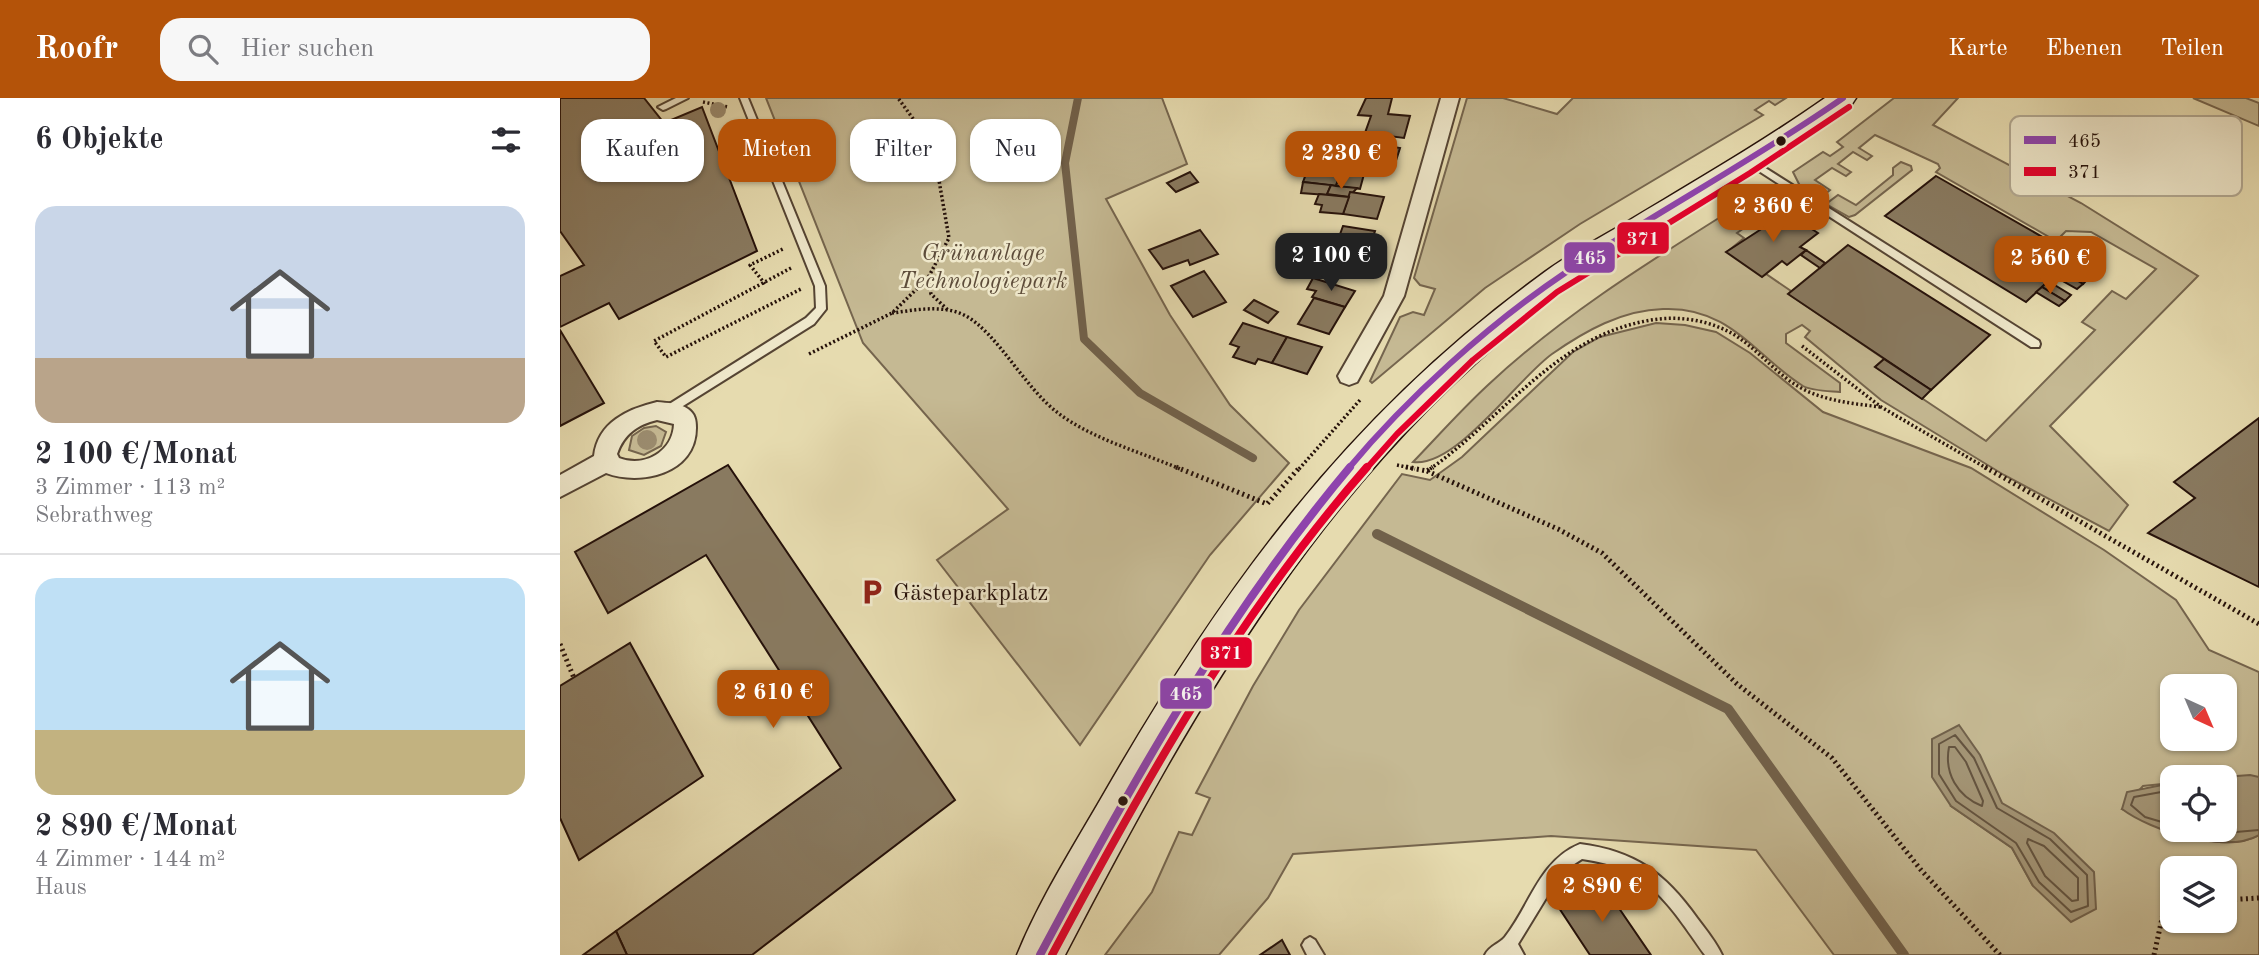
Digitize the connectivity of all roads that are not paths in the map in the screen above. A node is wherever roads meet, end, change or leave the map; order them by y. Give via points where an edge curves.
1 (684, 98) edge
2 (744, 98) edge
3 (1450, 98) edge
4 (1843, 98) edge
5 (663, 107) dead end
6 (1748, 160) junction
7 (2035, 344) dead end
8 (1349, 376) dead end
9 (667, 411) junction
10 (607, 460) junction
11 (560, 487) edge
12 (1512, 949) edge
13 (1040, 955) edge
14 (1493, 955) edge
15 (1714, 955) edge

1 - 5 lane
2 - 9 lane via 820,286 821,309 810,321
3 - 8 street via 1394,296
4 - 6 main road
6 - 7 lane
6 - 13 main road via 1546,286 1424,388 1329,491 1242,608 1121,800
9 - 10 street via 642,414 617,429 605,451
9 - 10 street via 685,420 687,429 676,452 636,472 623,472
10 - 11 street
12 - 14 lane
12 - 15 lane via 1557,867 1580,851 1612,854 1642,868

